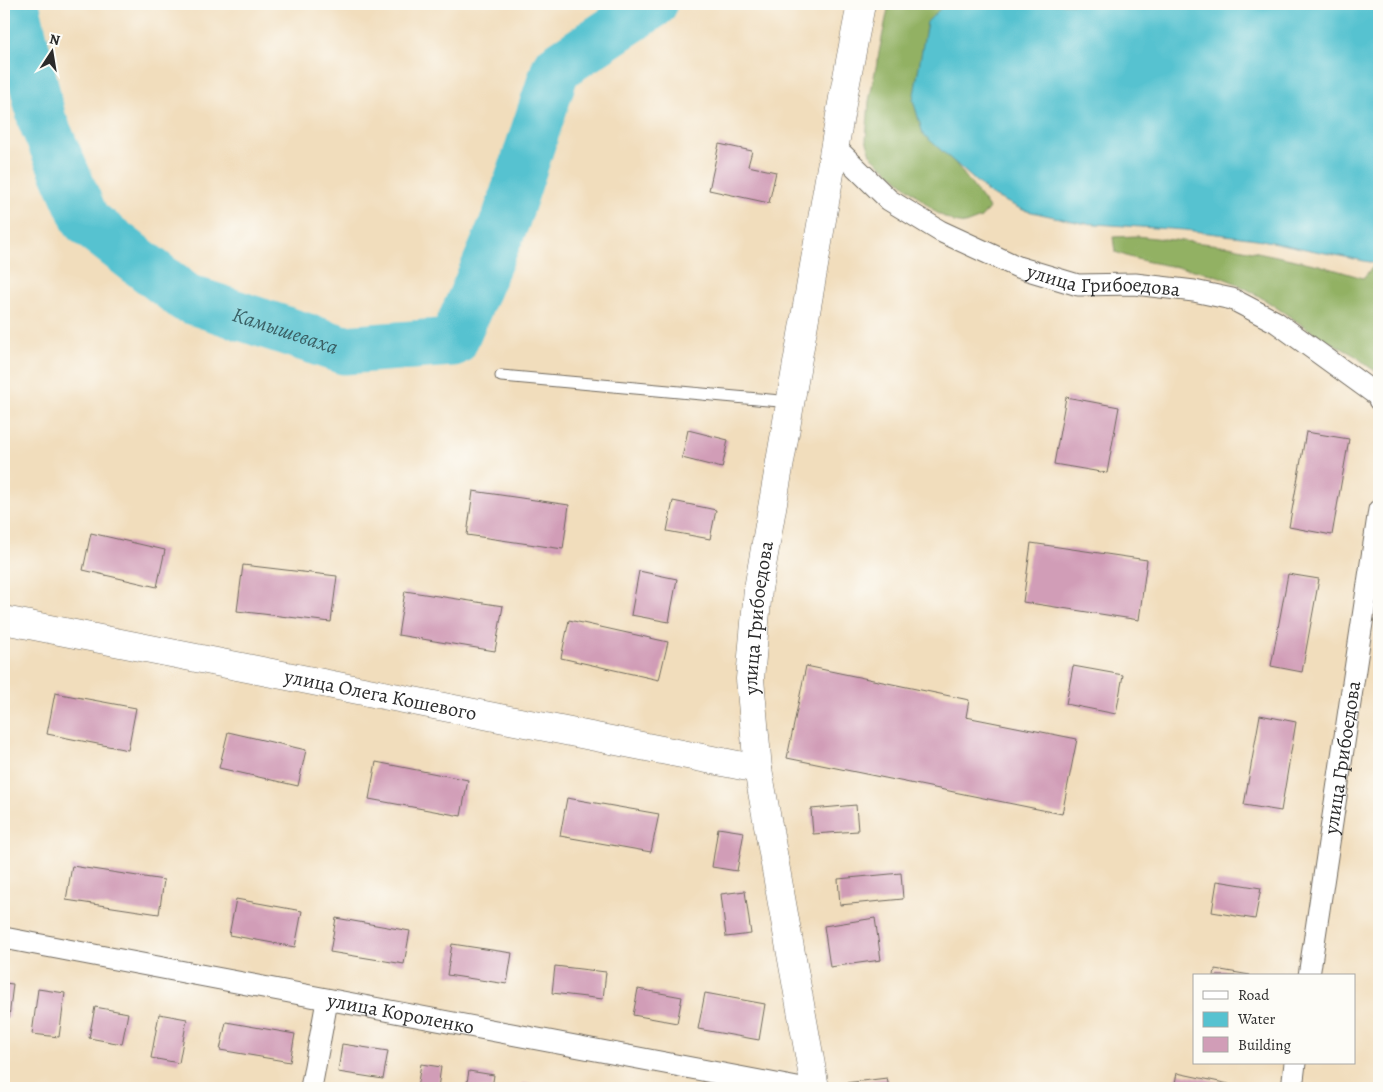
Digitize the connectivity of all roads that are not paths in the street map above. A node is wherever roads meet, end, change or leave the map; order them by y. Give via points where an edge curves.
1 (861, 4) edge
2 (835, 147) junction
3 (501, 376) dead end
4 (1379, 398) edge
5 (791, 402) junction
6 (1379, 510) edge
7 (4, 620) edge
8 (758, 769) junction
9 (4, 938) edge
10 (1309, 974) edge
11 (327, 1001) junction
12 (1295, 1064) edge
13 (312, 1088) edge
14 (797, 1088) edge
15 (815, 1088) edge
16 (1292, 1088) edge

1 - 2 street, улица Грибоедова
2 - 4 street, улица Грибоедова via 889,200 940,231 1018,267 1078,285 1135,284 1232,299 1276,322
2 - 5 street, улица Грибоедова
3 - 5 lane
5 - 8 street, улица Грибоедова via 758,589 750,679
6 - 10 street, улица Грибоедова
7 - 8 street, улица Олега Кошевого
8 - 15 street, улица Грибоедова
9 - 11 street, улица Короленко
11 - 13 street
11 - 14 street, улица Короленко
12 - 16 street

